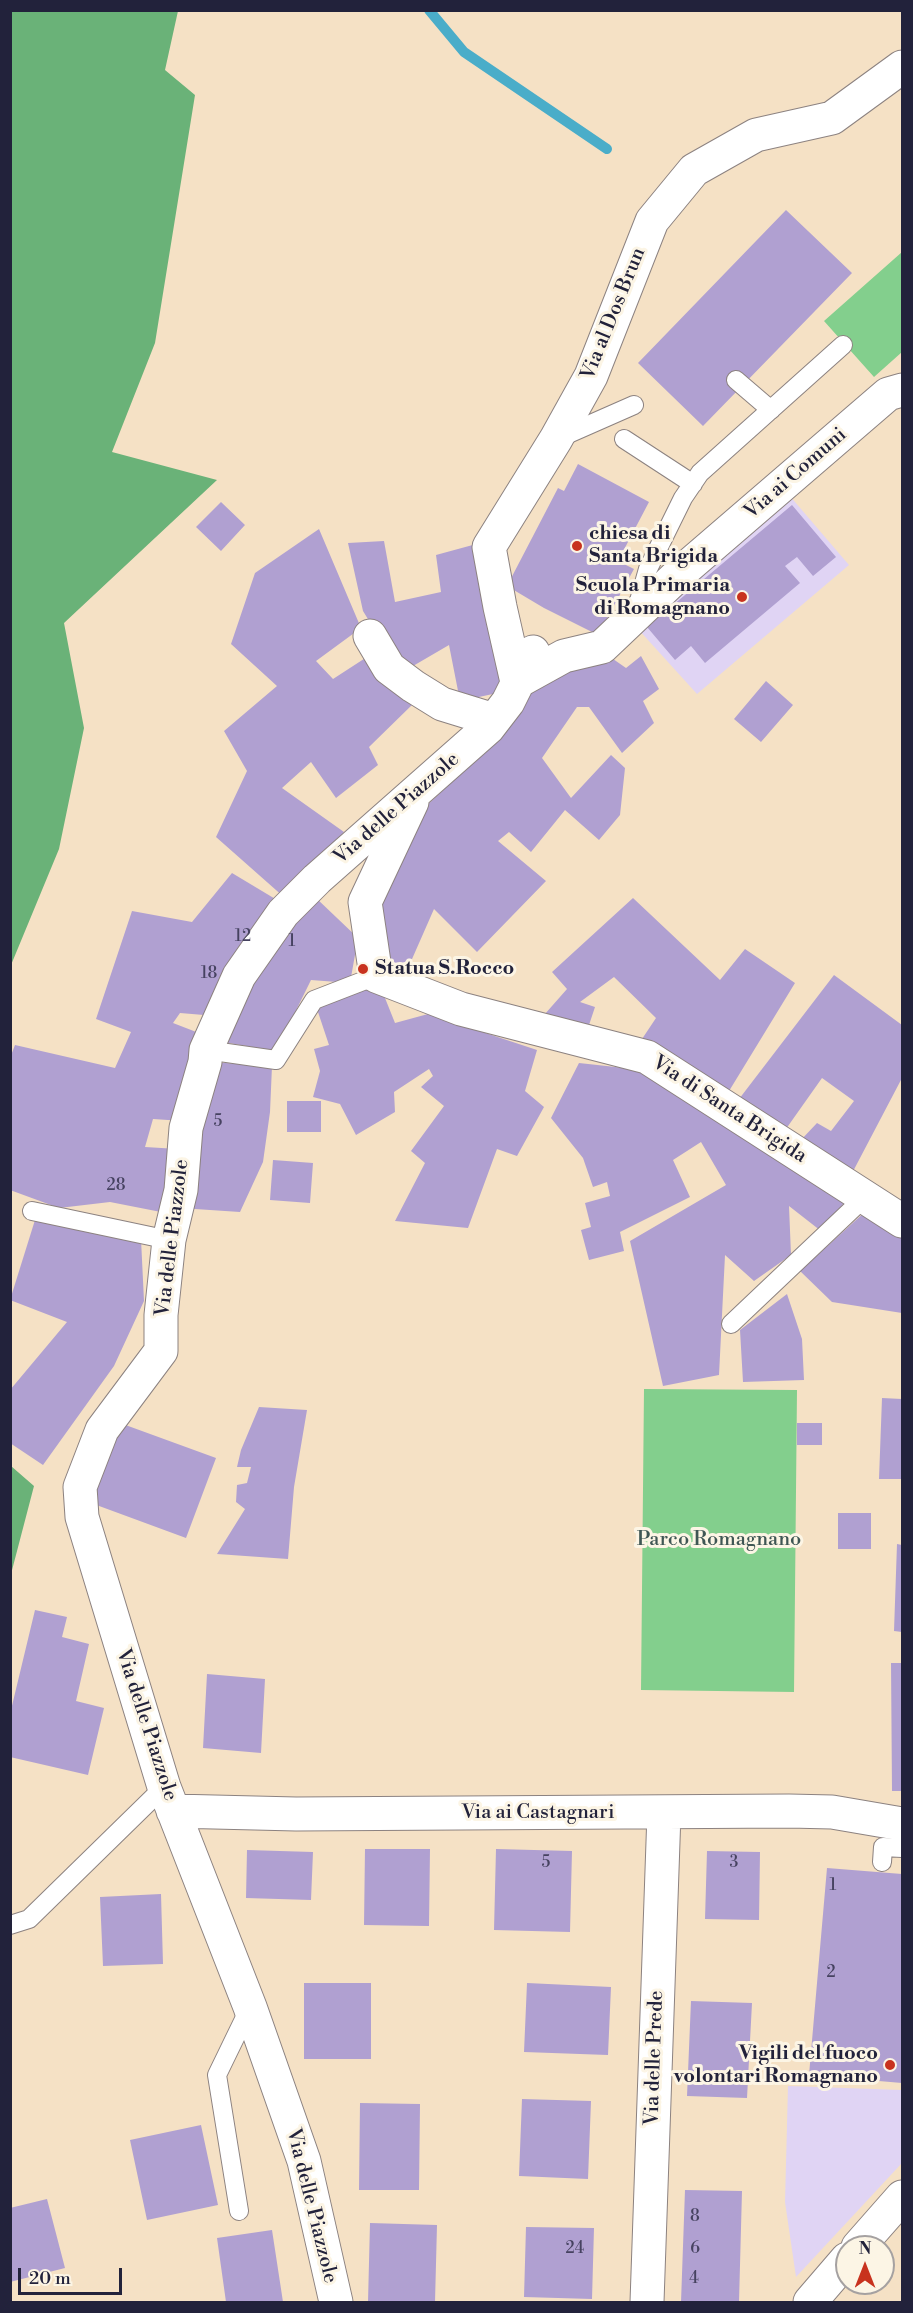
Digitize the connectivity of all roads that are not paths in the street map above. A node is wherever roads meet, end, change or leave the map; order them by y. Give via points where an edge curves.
1 (903, 67) edge
2 (843, 345) dead end
3 (736, 380) dead end
4 (898, 389) edge
5 (634, 405) dead end
6 (771, 410) junction
7 (556, 440) junction
8 (624, 440) dead end
9 (693, 484) junction
10 (635, 616) junction
11 (370, 636) dead end
12 (533, 652) dead end
13 (517, 682) junction
14 (494, 720) junction
15 (416, 793) junction
16 (376, 976) junction
17 (207, 1050) junction
18 (864, 1198) junction
19 (32, 1211) dead end
20 (903, 1221) edge
21 (169, 1240) junction
22 (731, 1324) dead end
23 (169, 1799) junction
24 (664, 1813) junction
25 (903, 1824) edge
26 (903, 1848) edge
27 (882, 1862) dead end
28 (10, 1924) edge
29 (250, 2007) junction
30 (903, 2197) edge
31 (239, 2211) dead end
32 (869, 2235) edge
33 (835, 2273) edge
34 (336, 2302) edge
35 (647, 2302) edge
36 (810, 2302) edge

1 - 7 street, Via al Dos Brun via 832,118 756,135 694,170 652,221 591,376
2 - 6 lane
3 - 6 lane
4 - 10 street, Via ai Comuni via 679,574
5 - 7 lane
6 - 9 lane via 700,473
7 - 13 street, Via al Dos Brun via 489,547
8 - 9 lane
9 - 10 lane via 648,569
10 - 13 street, Via ai Comuni via 602,647 564,656
11 - 14 street via 389,668 413,686 442,704
12 - 13 street, Via delle Piazzole
13 - 14 street, Via delle Piazzole
14 - 15 street, Via delle Piazzole
15 - 16 street via 365,902
15 - 17 street, Via delle Piazzole via 283,913 239,976
16 - 17 lane via 314,1000 276,1060
16 - 18 street, Via di Santa Brigida via 461,1009 647,1057
17 - 21 street, Via delle Piazzole via 186,1128 181,1190
18 - 20 street, Via di Santa Brigida
18 - 22 lane
19 - 21 lane
21 - 23 street, Via delle Piazzole via 161,1315 162,1351 102,1430 80,1487 85,1528
23 - 24 street, Via ai Castagnari via 296,1814
23 - 28 lane via 29,1919
23 - 29 street, Via delle Piazzole
24 - 25 street, Via ai Castagnari via 832,1812
24 - 35 street, Via delle Prede
26 - 27 lane via 884,1847
29 - 31 lane via 216,2075
29 - 34 street, Via delle Piazzole via 304,2162
30 - 32 street
33 - 36 street

